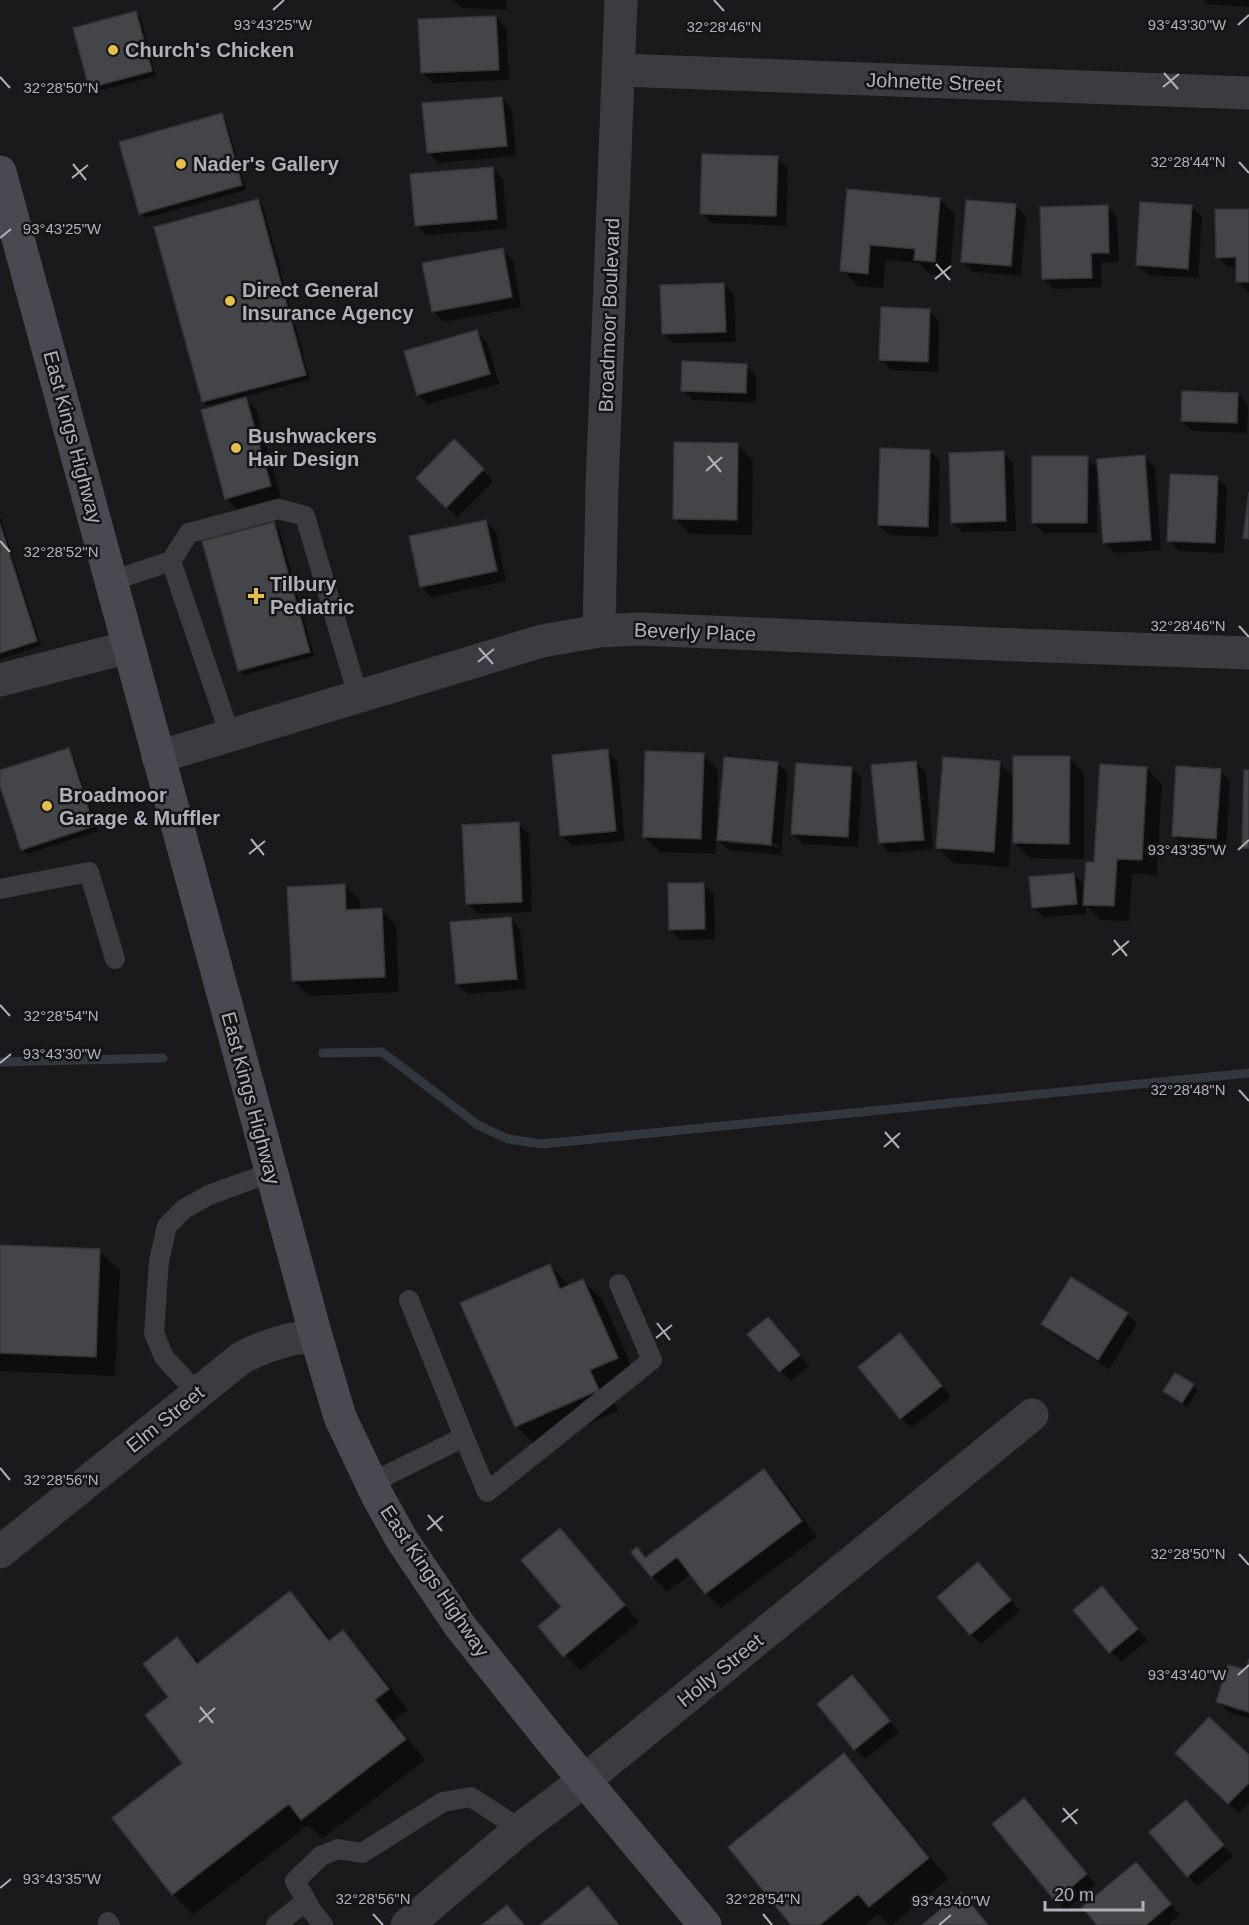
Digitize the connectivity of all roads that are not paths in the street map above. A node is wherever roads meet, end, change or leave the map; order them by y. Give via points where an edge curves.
1 (621, 0) edge
2 (619, 70) junction
3 (1249, 93) edge
4 (0, 172) edge
5 (171, 561) junction
6 (112, 581) junction
7 (599, 631) junction
8 (129, 647) junction
9 (1249, 653) edge
10 (0, 680) edge
11 (358, 696) junction
12 (230, 735) junction
13 (158, 757) junction
14 (0, 889) edge
15 (115, 959) dead end
16 (272, 1172) junction
17 (619, 1284) dead end
18 (409, 1300) dead end
19 (316, 1336) junction
20 (197, 1393) junction
21 (1032, 1414) dead end
22 (464, 1437) junction
23 (371, 1483) junction
24 (0, 1552) edge
25 (585, 1780) junction
26 (520, 1829) junction
27 (306, 1901) junction
28 (276, 1925) edge
29 (323, 1925) edge
30 (407, 1925) edge
31 (705, 1925) edge

1 - 2 street, Broadmoor Boulevard
2 - 3 street, Johnette Street
2 - 7 street, Broadmoor Boulevard
4 - 6 main road, East Kings Highway
5 - 6 lane
5 - 11 lane via 189,533 279,509 305,516
5 - 12 lane
6 - 8 main road, East Kings Highway
7 - 9 street, Beverly Place via 639,629
7 - 11 street, Beverly Place via 542,640
8 - 10 street
8 - 13 main road, East Kings Highway
11 - 12 street, Beverly Place
12 - 13 street, Beverly Place
13 - 16 main road, East Kings Highway
14 - 15 lane via 89,872
16 - 19 main road, East Kings Highway
16 - 20 lane via 208,1195 184,1209 167,1226 159,1261 154,1333 164,1357
17 - 22 lane via 652,1360 487,1492
18 - 22 lane
19 - 20 street, Elm Street via 294,1337 257,1349
19 - 23 main road, East Kings Highway via 340,1417
20 - 24 street, Elm Street
21 - 25 street, Holly Street
22 - 23 lane
23 - 25 main road, East Kings Highway via 402,1540 460,1626
25 - 26 street, Holly Street
25 - 31 main road, East Kings Highway
26 - 27 lane via 471,1797 443,1802 362,1853 338,1850 321,1856 295,1881
26 - 30 street, Holly Street
27 - 28 lane
27 - 29 lane

